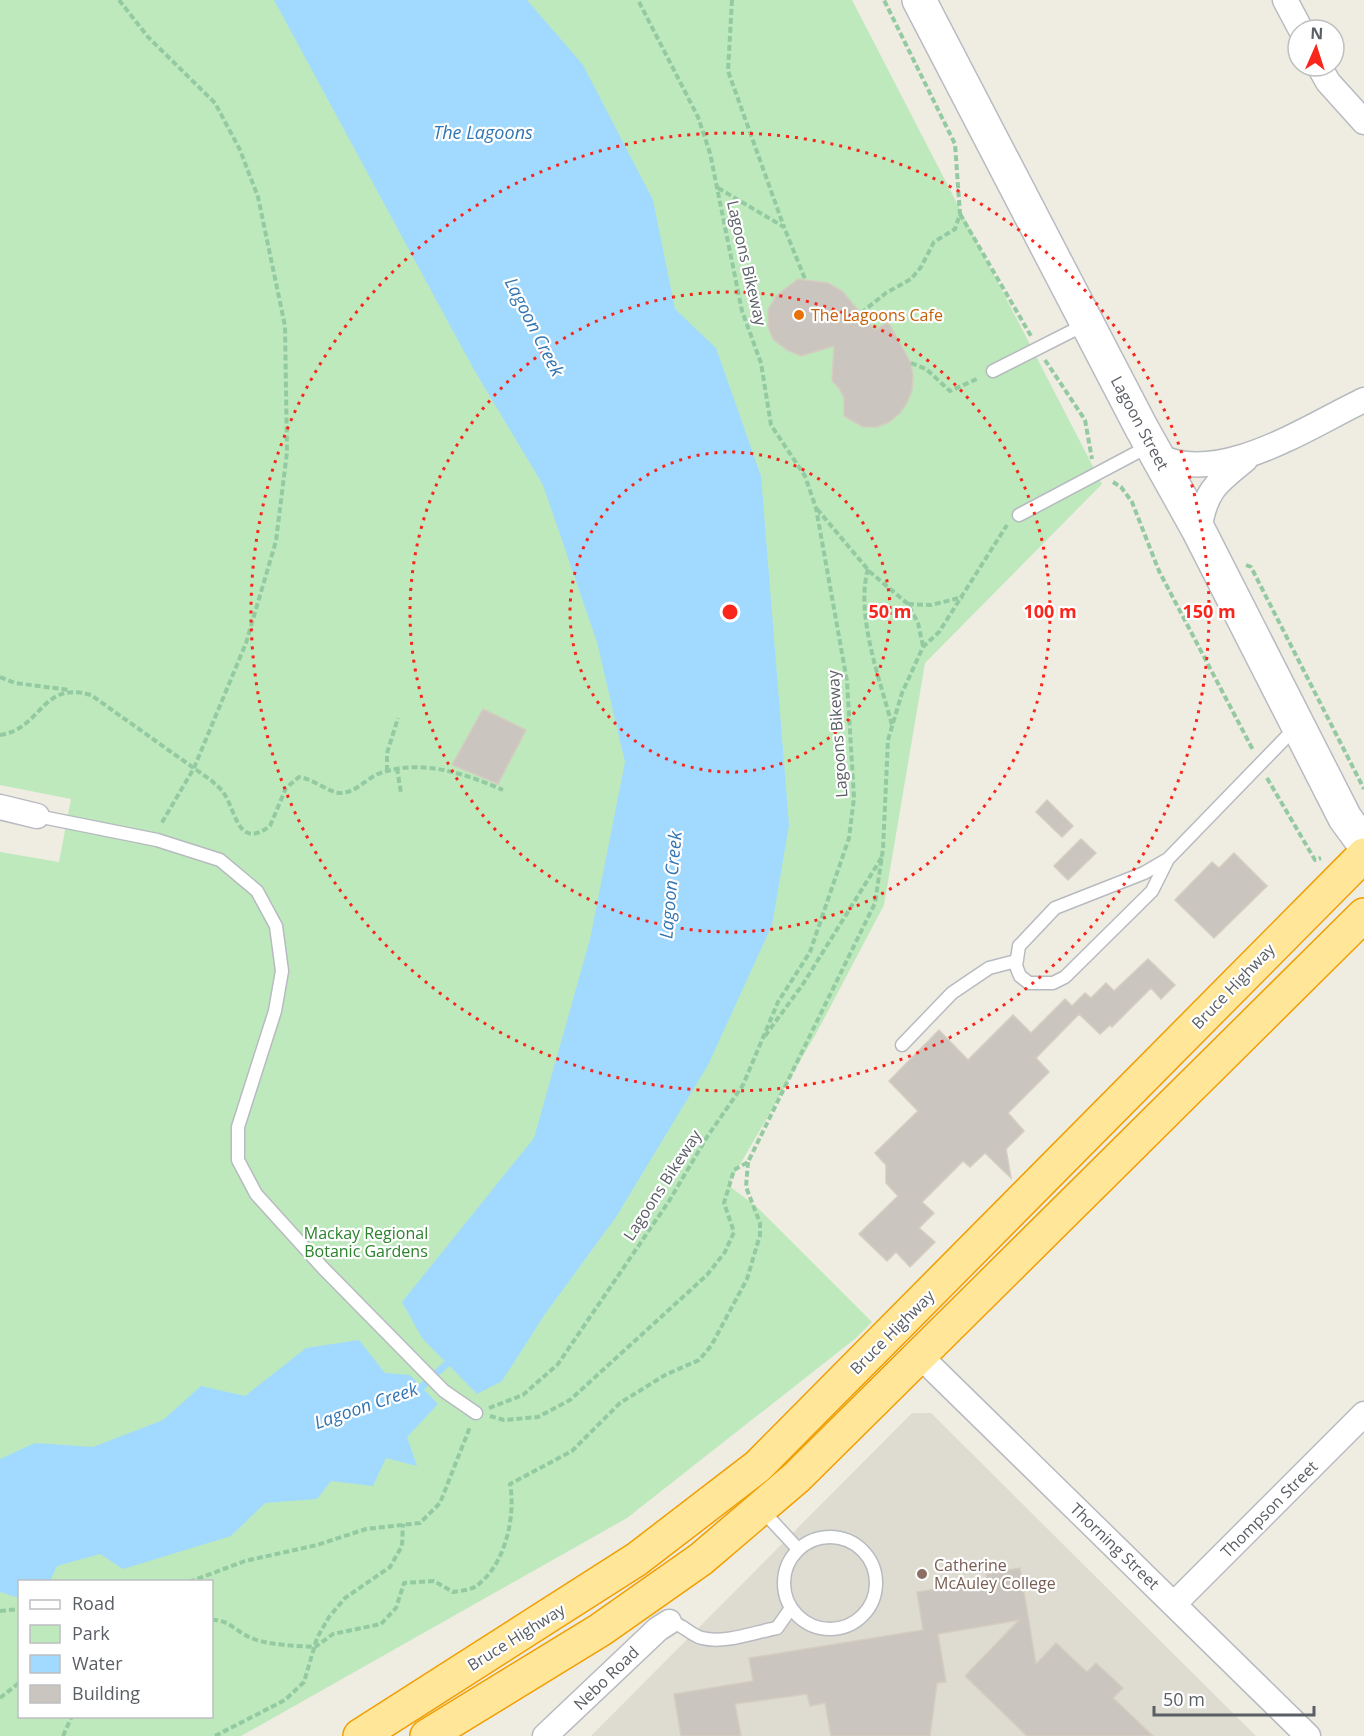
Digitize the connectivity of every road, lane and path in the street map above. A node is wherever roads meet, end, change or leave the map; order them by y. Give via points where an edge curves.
1 (119, 0) edge
2 (638, 0) edge
3 (732, 0) edge
4 (884, 0) edge
5 (919, 0) edge
6 (1286, 0) edge
7 (1295, 18) edge
8 (1326, 78) edge
9 (1364, 122) edge
10 (718, 189) junction
11 (960, 214) junction
12 (784, 227) junction
13 (805, 279) dead end
14 (861, 313) dead end
15 (1088, 323) junction
16 (1038, 348) junction
17 (911, 363) dead end
18 (993, 371) joint
19 (1364, 399) edge
20 (1154, 450) junction
21 (1251, 454) junction
22 (1098, 473) junction
23 (816, 508) junction
24 (1019, 515) joint
25 (1199, 531) junction
26 (1251, 567) dead end
27 (868, 569) junction
28 (963, 597) junction
29 (908, 604) junction
30 (923, 647) junction
31 (0, 677) edge
32 (73, 690) junction
33 (398, 718) dead end
34 (1298, 725) junction
35 (892, 726) junction
36 (0, 735) edge
37 (1260, 764) junction
38 (194, 768) junction
39 (397, 768) junction
40 (387, 771) junction
41 (1364, 789) edge
42 (503, 790) dead end
43 (401, 793) dead end
44 (0, 807) edge
45 (37, 816) joint
46 (157, 840) junction
47 (1364, 844) edge
48 (882, 855) junction
49 (1364, 855) edge
50 (1321, 858) dead end
51 (1168, 859) junction
52 (1364, 915) edge
53 (1016, 961) junction
54 (761, 1042) junction
55 (902, 1045) dead end
56 (748, 1162) junction
57 (921, 1357) junction
58 (476, 1413) junction
59 (1364, 1414) edge
60 (760, 1508) junction
61 (403, 1524) junction
62 (798, 1549) junction
63 (192, 1580) edge
64 (1174, 1604) junction
65 (791, 1608) junction
66 (18, 1609) edge
67 (0, 1611) edge
68 (213, 1620) edge
69 (669, 1622) joint
70 (315, 1647) junction
71 (18, 1684) edge
72 (428, 1693) junction
73 (0, 1698) edge
74 (71, 1718) edge
75 (375, 1732) edge
76 (438, 1732) edge
77 (63, 1736) edge
78 (215, 1736) edge
79 (545, 1736) edge
80 (1308, 1736) edge

1 - 38 path via 148,37 215,103 240,150 258,197 285,326 287,452 276,541 246,643
2 - 10 path, Lagoons Bikeway via 698,117
3 - 12 path via 728,71
4 - 11 path via 955,144
5 - 15 main road, Lagoon Street
6 - 7 street
8 - 9 street
10 - 12 path
10 - 23 path, Lagoons Bikeway via 742,310 761,363 771,425 805,477
11 - 14 path via 955,229 934,242 911,279
11 - 16 path
12 - 13 path
15 - 16 lane
15 - 20 main road, Lagoon Street
16 - 18 lane
16 - 22 path via 1085,420 1090,455
17 - 18 path via 926,369 950,391
19 - 21 street
20 - 21 street via 1182,465 1197,467
20 - 22 lane
20 - 25 main road, Lagoon Street
21 - 25 street via 1213,486 1203,504
22 - 24 lane
22 - 37 path via 1121,487 1132,502 1159,571
23 - 27 path
23 - 54 path, Lagoons Bikeway via 847,681 854,798 849,838 810,952 778,1002
24 - 28 path via 1003,528
25 - 34 main road, Lagoon Street
26 - 41 path
27 - 29 path
27 - 35 path via 863,584 864,607
28 - 29 path via 931,605
28 - 30 path via 939,632
29 - 30 path via 918,623
30 - 35 path
31 - 32 path via 15,683
32 - 36 path via 59,694 33,719
32 - 38 path via 92,695
33 - 40 path via 387,753
34 - 37 lane
34 - 47 main road, Lagoon Street via 1345,818
35 - 48 path
37 - 50 path via 1315,860
37 - 51 lane
38 - 40 path via 223,792 237,824 255,833 270,825 286,788 298,777 340,793
38 - 46 path via 160,827
39 - 40 path
39 - 42 path via 430,767
39 - 43 path
44 - 45 street
45 - 46 lane
46 - 58 lane via 220,860 257,891 276,926 282,971 275,1011 238,1127 238,1160 256,1194 422,1369
48 - 54 path via 808,976
48 - 56 path via 875,903
49 - 72 highway, Bruce Highway via 758,1466 638,1559
51 - 53 lane via 1144,873 1056,908 1019,946
51 - 53 lane via 1152,891 1065,977 1053,983 1029,982 1020,976
52 - 57 highway
53 - 55 lane via 989,968 961,987
54 - 58 path, Lagoons Bikeway via 743,1085 558,1364 523,1395
56 - 58 path via 734,1170 724,1203 734,1232 725,1251 707,1275 635,1342 570,1400 538,1418 504,1420
56 - 70 path via 746,1187 760,1223 759,1234 747,1279 711,1346 699,1360 620,1403 572,1451 510,1484 513,1500 508,1532 496,1564 475,1587 453,1592 434,1581 404,1583 396,1608 381,1624 333,1634
57 - 60 highway
57 - 64 street, Thorning Street
58 - 61 path via 440,1503 420,1522
59 - 64 street, Thompson Street
60 - 62 lane
60 - 76 highway via 701,1559 600,1630
61 - 63 path via 366,1528
61 - 70 path via 402,1546 390,1567 345,1598 329,1617
62 - 65 lane via 784,1572 784,1588
62 - 65 lane via 815,1539 831,1536 847,1540 861,1548 871,1561 875,1593 869,1608 843,1627 816,1627
64 - 80 street, Thorning Street
65 - 69 lane via 777,1628 718,1639 699,1638
66 - 67 path
68 - 70 path via 219,1619 253,1639
69 - 79 street, Nebo Road
70 - 78 path via 304,1682 285,1700
71 - 73 path
72 - 75 highway, Bruce Highway
72 - 76 street
74 - 77 path

